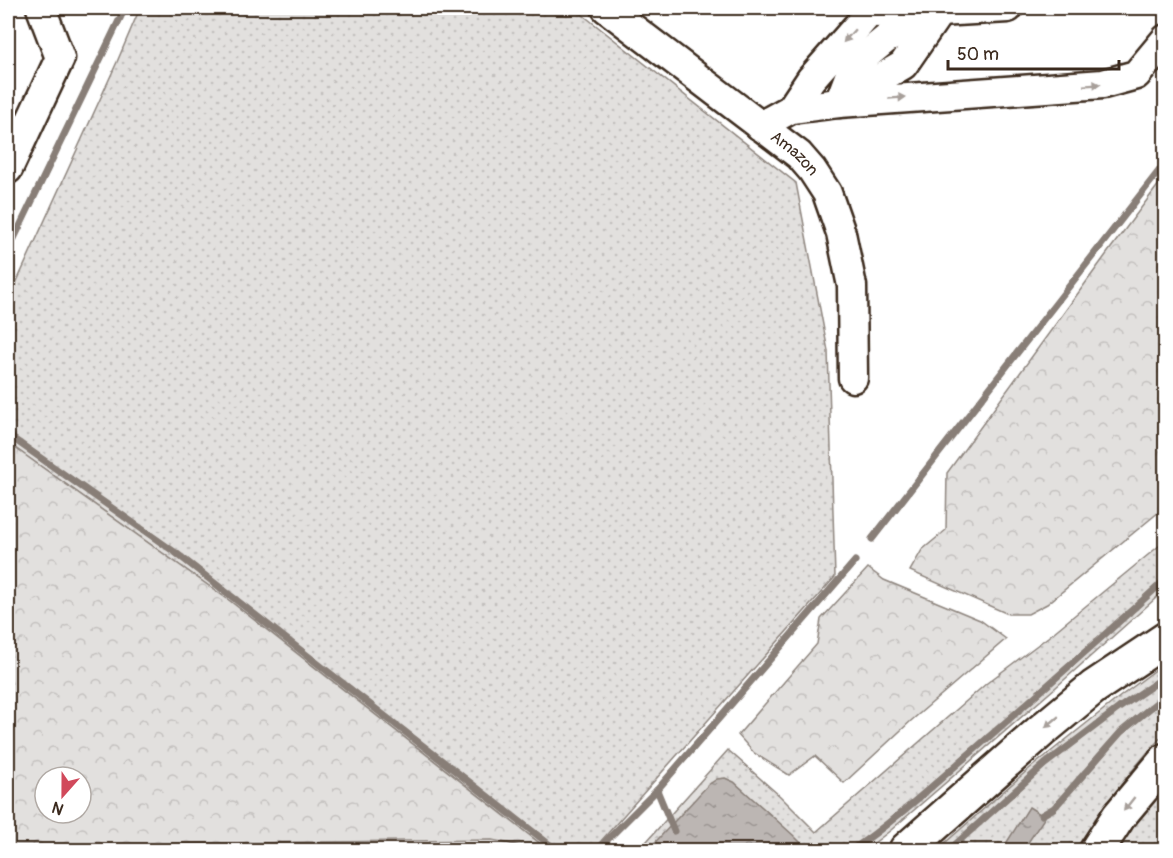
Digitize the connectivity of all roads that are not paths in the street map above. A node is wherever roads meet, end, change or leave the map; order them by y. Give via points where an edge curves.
1 (41, 8) edge
2 (606, 8) edge
3 (1008, 8) edge
4 (939, 12) junction
5 (1166, 39) edge
6 (839, 103) junction
7 (791, 109) junction
8 (760, 126) junction
9 (8, 169) edge
10 (853, 378) dead end
11 (1166, 617) edge
12 (1166, 639) edge
13 (1097, 684) junction
14 (1166, 760) edge
15 (910, 849) edge
16 (1097, 850) edge

1 - 9 street via 60,58
2 - 8 street, Amazon
3 - 4 street
4 - 6 street via 903,65
4 -> 7 street via 869,13 811,79
6 -> 5 street via 1103,84 1136,75
6 - 7 street
7 - 8 street
8 - 10 street, Amazon via 798,155 827,193 841,233 852,286
11 - 13 highway
12 - 13 highway
13 -> 15 highway
14 -> 16 highway via 1119,816

